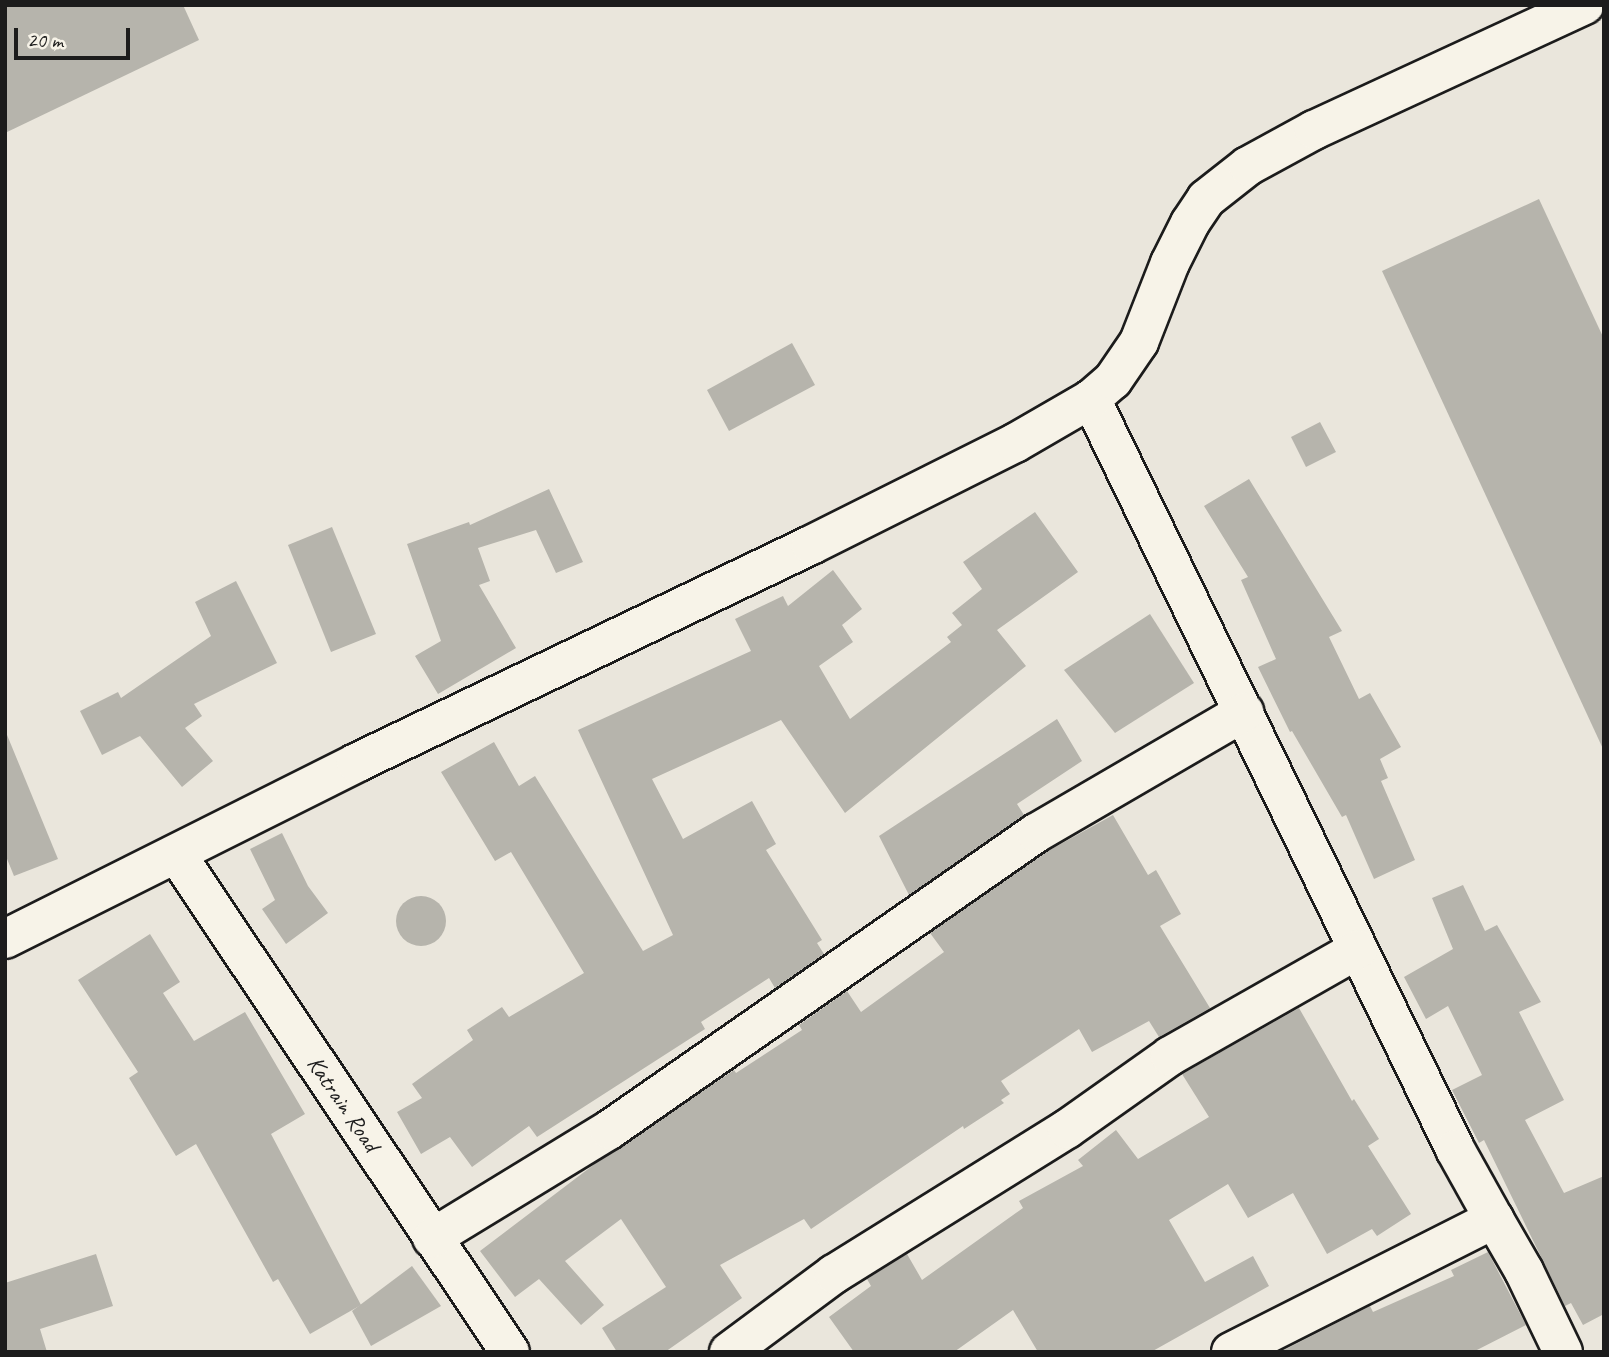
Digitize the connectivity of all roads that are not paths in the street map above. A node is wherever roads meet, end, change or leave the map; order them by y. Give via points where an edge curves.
1 (1586, 5) edge
2 (1091, 399) junction
3 (1244, 712) junction
4 (177, 855) junction
5 (5, 939) edge
6 (1357, 949) junction
7 (1494, 1219) junction
8 (432, 1238) junction
9 (510, 1352) edge
10 (729, 1352) edge
11 (1231, 1352) edge
12 (1563, 1352) edge

1 - 2 street via 1314,130 1248,166 1206,200 1190,223 1139,342 1113,380
2 - 3 street
2 - 4 street via 883,509 356,763
3 - 6 street
3 - 8 street via 1036,833 609,1130
4 - 5 street
4 - 8 street, Katrain Road
6 - 7 street
6 - 10 street via 1170,1056 1067,1129 834,1273
7 - 11 street
7 - 12 street
8 - 9 street, Katrain Road

